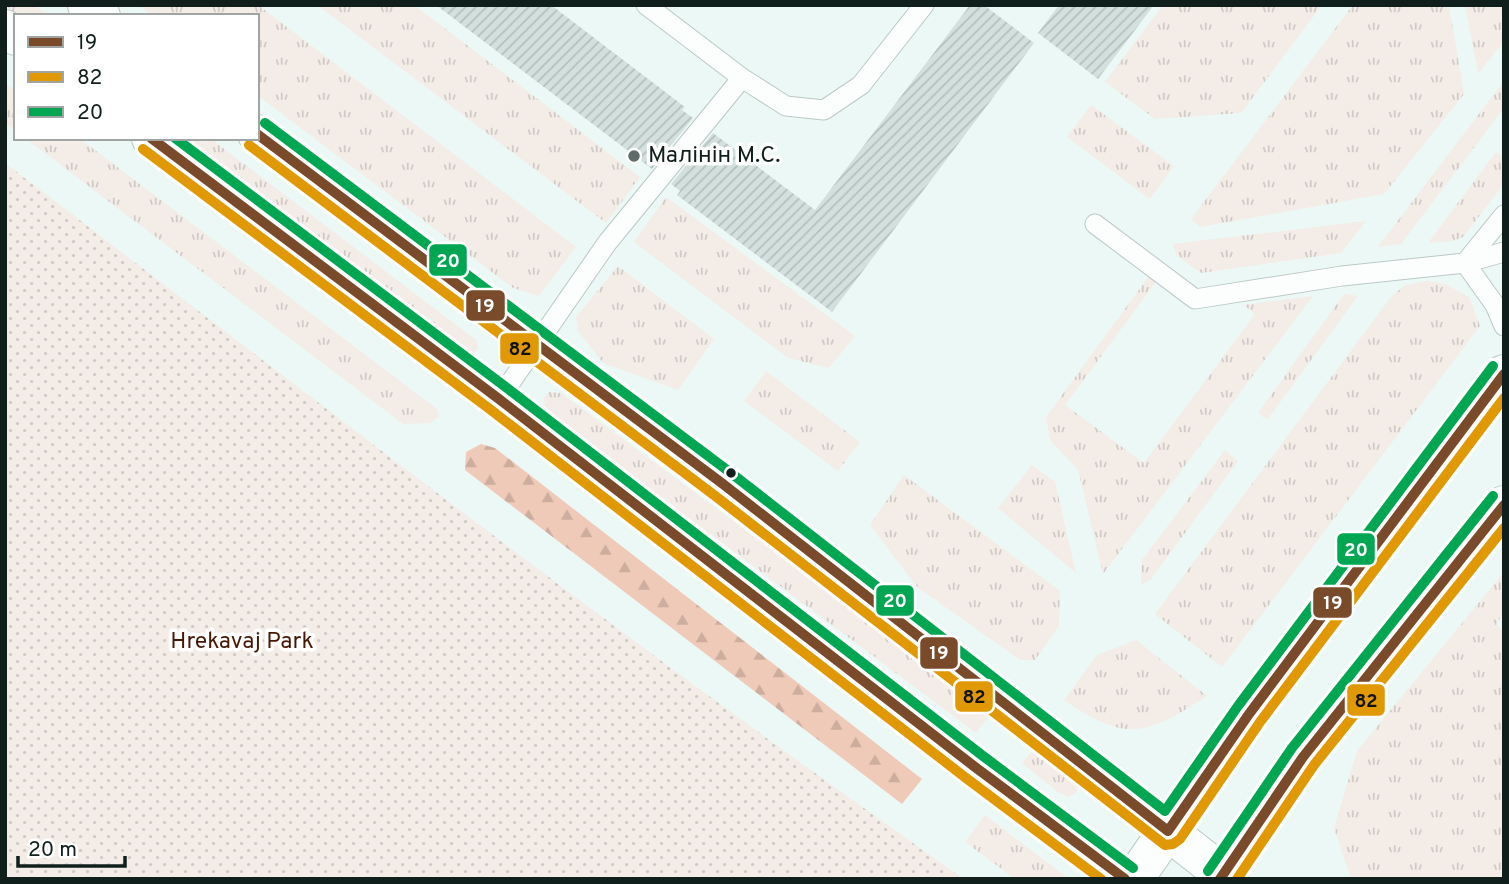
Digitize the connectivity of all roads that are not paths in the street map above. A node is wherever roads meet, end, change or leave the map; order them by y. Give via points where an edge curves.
1 (646, 5) edge
2 (924, 5) edge
3 (742, 78) junction
4 (259, 136) edge
5 (155, 140) edge
6 (1504, 215) edge
7 (1095, 223) dead end
8 (1504, 253) edge
9 (1465, 263) junction
10 (1504, 326) edge
11 (537, 345) junction
12 (1504, 374) edge
13 (499, 398) junction
14 (1504, 505) edge
15 (1168, 831) junction
16 (1224, 877) edge
17 (1125, 879) edge
18 (1134, 879) edge

1 - 3 lane
2 - 3 lane via 861,85 824,110 786,106
3 - 11 lane via 607,243
4 - 11 main road
5 - 13 main road
6 - 9 lane
7 - 9 lane via 1195,299
8 - 9 lane
9 - 10 lane via 1495,304
11 - 13 lane
11 - 15 main road
12 - 15 main road via 1249,714
13 - 17 main road
14 - 16 main road via 1303,757
15 - 16 main road
15 - 18 main road

